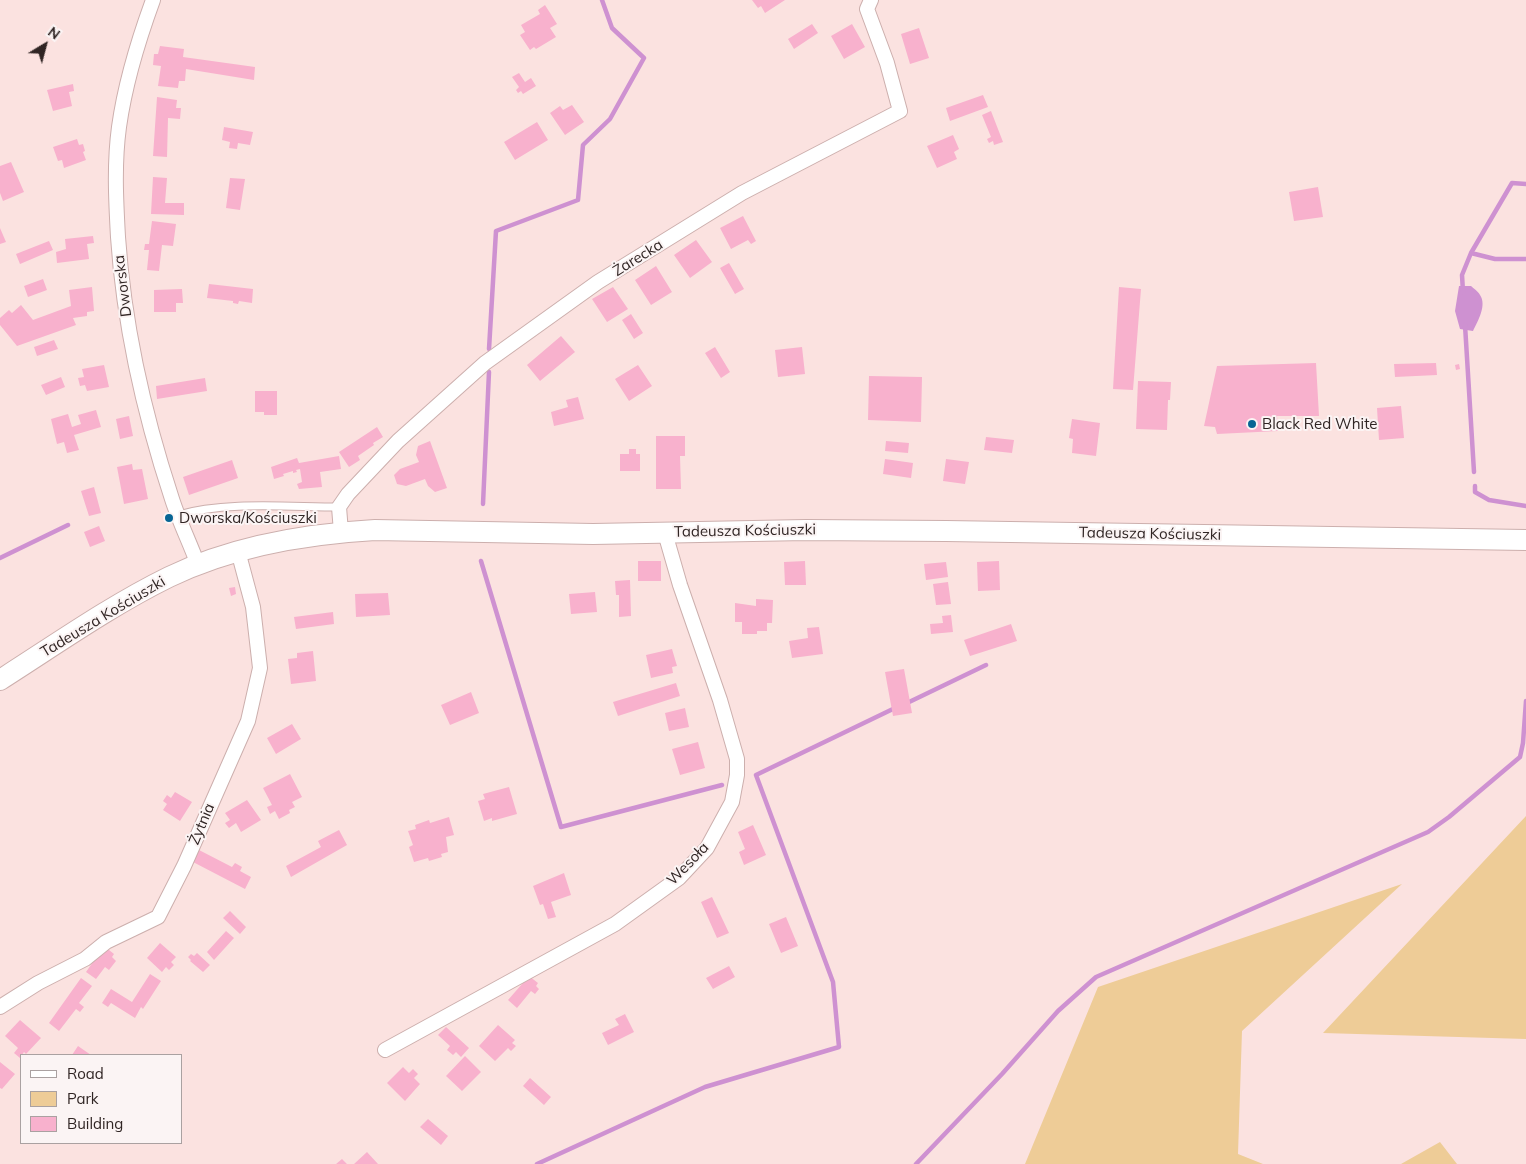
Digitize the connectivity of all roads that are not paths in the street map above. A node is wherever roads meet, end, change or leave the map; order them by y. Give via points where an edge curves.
1 (153, 0) edge
2 (872, 0) edge
3 (339, 507) junction
4 (178, 514) junction
5 (341, 532) junction
6 (665, 533) junction
7 (1522, 540) edge
8 (238, 551) junction
9 (198, 565) junction
10 (0, 680) edge
11 (0, 1007) edge
12 (385, 1050) dead end

1 - 4 street, Dworska via 122,107 117,153 117,213 125,310 157,452
2 - 3 street, Żarecka via 868,9 900,111 742,193 598,282 485,363 398,441
3 - 4 lane via 234,507
3 - 5 street
4 - 9 street, Dworska
5 - 6 main road, Tadeusza Kościuszki
5 - 8 main road, Tadeusza Kościuszki
6 - 7 main road, Tadeusza Kościuszki via 806,530
6 - 12 street, Wesoła via 737,760 737,775 728,810 706,848 678,878 615,924
8 - 9 main road, Tadeusza Kościuszki
8 - 11 street, Żytnia via 253,607 260,668 248,721 184,866 158,916 106,942 85,959
9 - 10 main road, Tadeusza Kościuszki via 129,598

